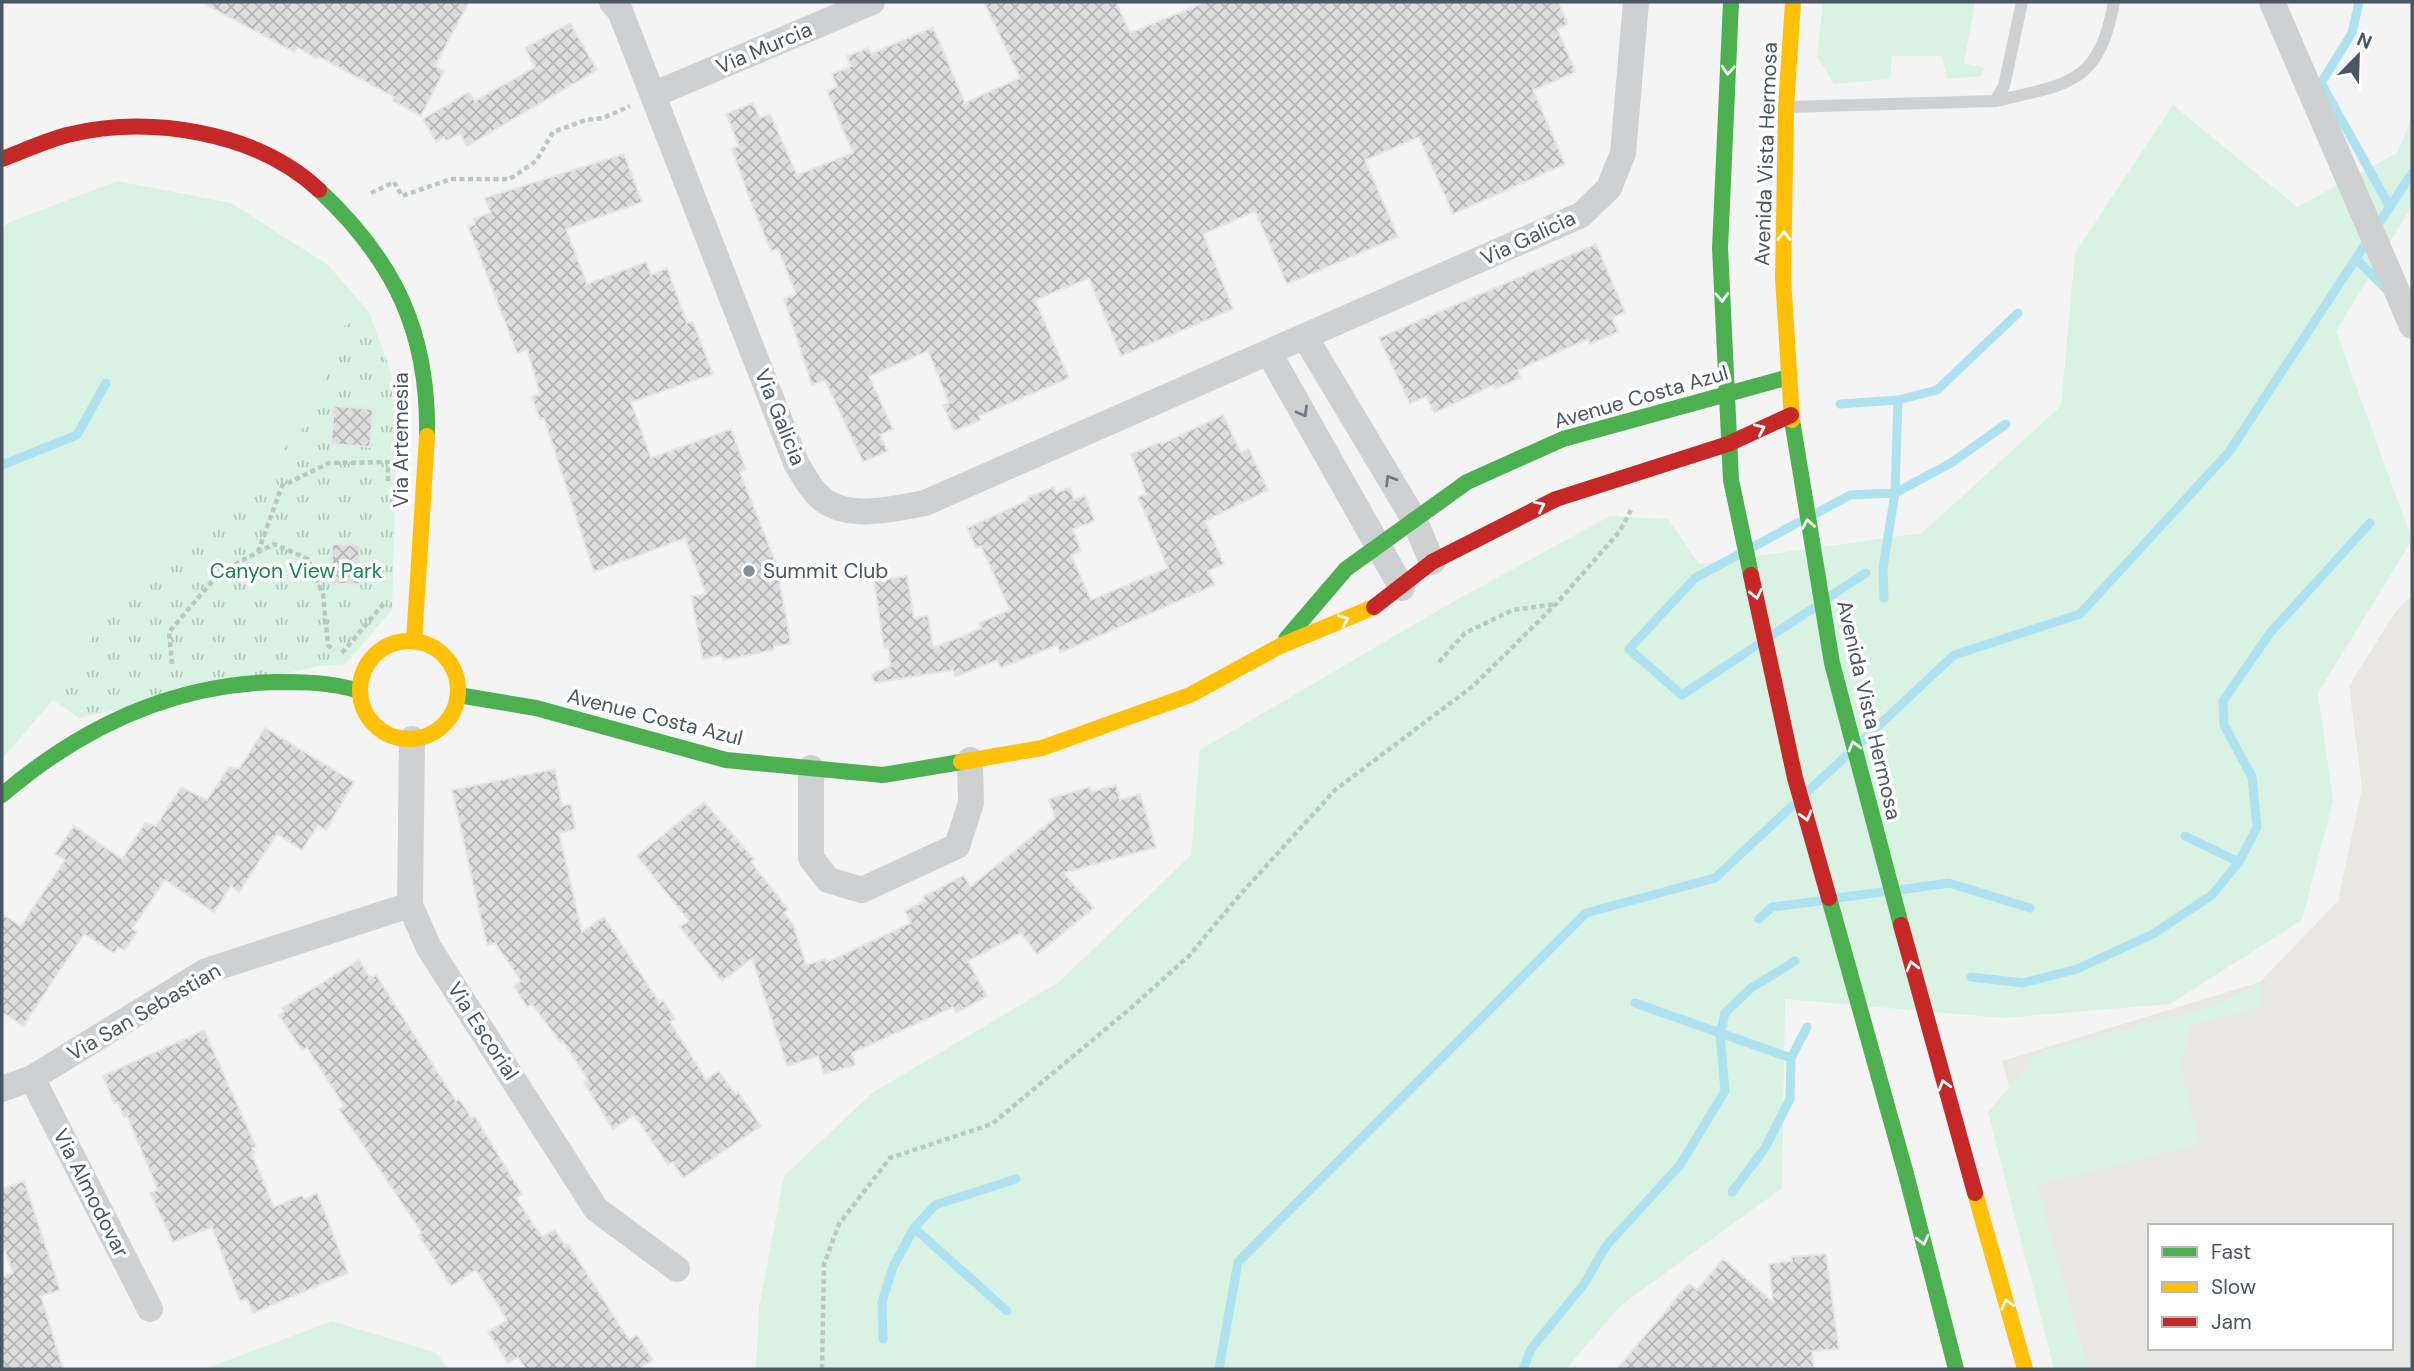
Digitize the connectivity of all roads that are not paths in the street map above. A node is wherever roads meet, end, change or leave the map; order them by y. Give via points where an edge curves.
1 (612, 2) edge
2 (873, 2) edge
3 (1636, 2) edge
4 (1731, 2) edge
5 (1793, 2) edge
6 (2022, 2) edge
7 (2114, 2) edge
8 (2272, 2) edge
9 (655, 94) junction
10 (1995, 101) junction
11 (1786, 107) junction
12 (2, 159) edge
13 (2412, 326) edge
14 (1305, 337) junction
15 (1269, 353) junction
16 (1789, 377) junction
17 (1726, 394) junction
18 (1791, 415) junction
19 (1728, 444) junction
20 (1414, 519) junction
21 (1377, 544) junction
22 (1432, 562) junction
23 (1402, 588) junction
24 (414, 641) junction
25 (1280, 646) junction
26 (359, 691) junction
27 (458, 695) junction
28 (412, 739) junction
29 (970, 760) junction
30 (811, 768) junction
31 (2, 795) edge
32 (410, 905) junction
33 (32, 1078) junction
34 (2, 1089) edge
35 (677, 1269) dead end
36 (150, 1309) dead end
37 (1956, 1369) edge
38 (2025, 1369) edge

1 - 9 street, Via Galicia
2 - 9 street, Via Murcia
3 - 14 street, Via Galicia via 1623,153 1608,188 1581,215
4 -> 17 street, Avenida Vista Hermosa via 1720,248
5 - 11 street, Avenida Vista Hermosa
6 - 10 lane via 2004,86
7 - 10 lane via 2108,31 2092,65 2060,86
8 - 13 street
9 - 15 street, Via Galicia via 797,465 816,495 847,510 880,512 925,503
10 - 11 lane
16 -> 11 street, Avenida Vista Hermosa via 1783,278
12 - 24 street, Via Artemesia via 36,142 88,129 132,124 186,128 227,138 282,162 344,211 402,297 424,372 426,445
14 - 15 street, Via Galicia
20 -> 14 street
15 -> 21 street
16 - 17 street, Avenue Costa Azul
16 - 18 street, Avenida Vista Hermosa
17 - 19 street, Avenida Vista Hermosa
17 - 20 street, Avenue Costa Azul via 1563,439 1467,482
19 -> 18 street, Avenue Costa Azul
38 -> 18 street, Avenida Vista Hermosa via 1929,1032 1832,663
22 -> 19 street, Avenue Costa Azul via 1556,499
19 -> 37 street, Avenida Vista Hermosa via 1731,480 1795,778
20 - 21 street, Avenue Costa Azul
20 - 22 street
21 - 23 street
21 - 25 street, Avenue Costa Azul via 1346,569
22 - 23 street, Avenue Costa Azul
25 -> 23 street, Avenue Costa Azul via 1382,604
24 - 26 street via 379,650 361,675
24 - 27 street via 439,651 450,663
25 - 29 street, Avenue Costa Azul via 1190,695 1042,748
26 - 28 street via 362,706 381,731
26 - 31 street via 336,683 260,681 175,696 92,729 40,762
27 - 28 street via 455,709 438,730
27 - 30 street, Avenue Costa Azul via 536,708 726,760
28 - 32 street, Via Escorial
29 - 30 street, Avenue Costa Azul via 883,775
29 - 30 street via 971,803 957,846 862,890 828,880 811,859
32 - 33 street, Via San Sebastian via 206,971
32 - 35 street, Via Escorial via 429,947 596,1209
33 - 34 street, Via San Sebastian
33 - 36 street, Via Almodovar

